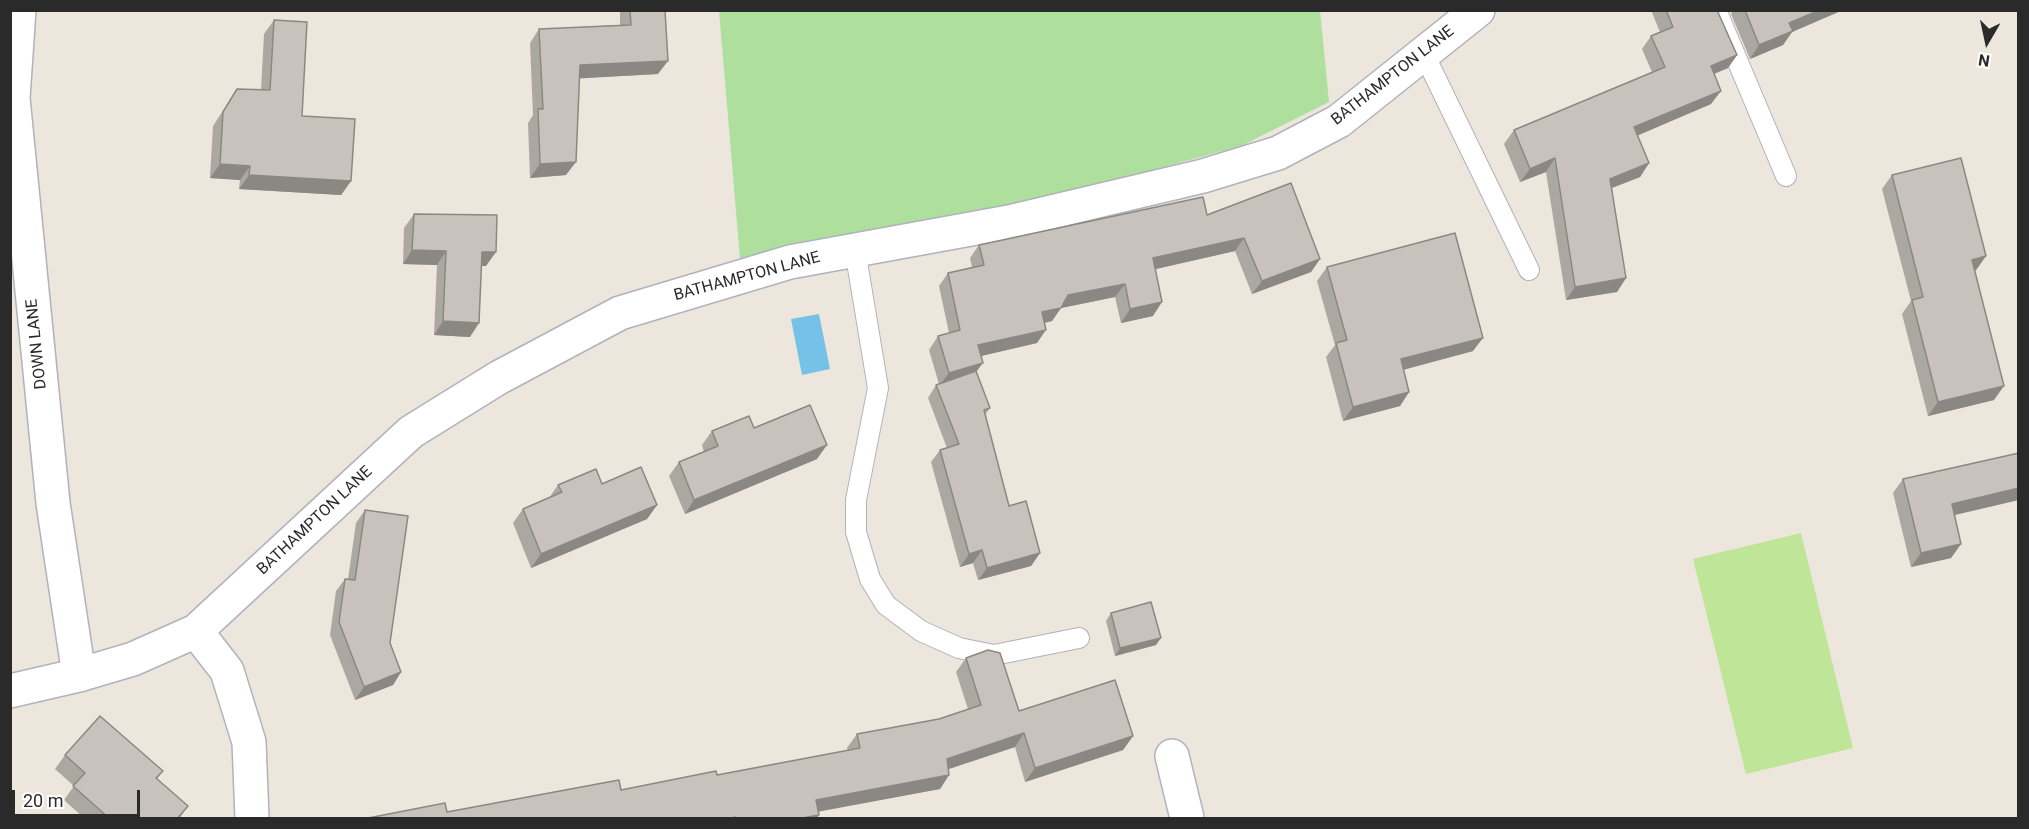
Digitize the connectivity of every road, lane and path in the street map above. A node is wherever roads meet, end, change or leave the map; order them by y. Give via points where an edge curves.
1 (19, 10) edge
2 (1478, 10) edge
3 (1716, 10) edge
4 (1424, 54) junction
5 (1786, 176) dead end
6 (855, 250) junction
7 (1529, 270) dead end
8 (196, 631) junction
9 (1080, 638) dead end
10 (79, 675) junction
11 (10, 691) edge
12 (1172, 756) dead end
13 (252, 819) edge
14 (1187, 819) edge

1 - 10 street, DOWN LANE via 13,98 53,503
2 - 4 street, BATHAMPTON LANE
3 - 5 lane
4 - 6 street, BATHAMPTON LANE via 1339,120 1278,153 1203,176 1009,222
4 - 7 lane
6 - 8 street, BATHAMPTON LANE via 790,262 620,313 498,378 411,432
6 - 9 lane via 878,388 856,500 856,532 870,579 886,605 921,632 959,648 994,655
8 - 10 street, BATHAMPTON LANE via 133,659
8 - 13 street via 227,671 249,742
10 - 11 street, BATHAMPTON LANE
12 - 14 street

